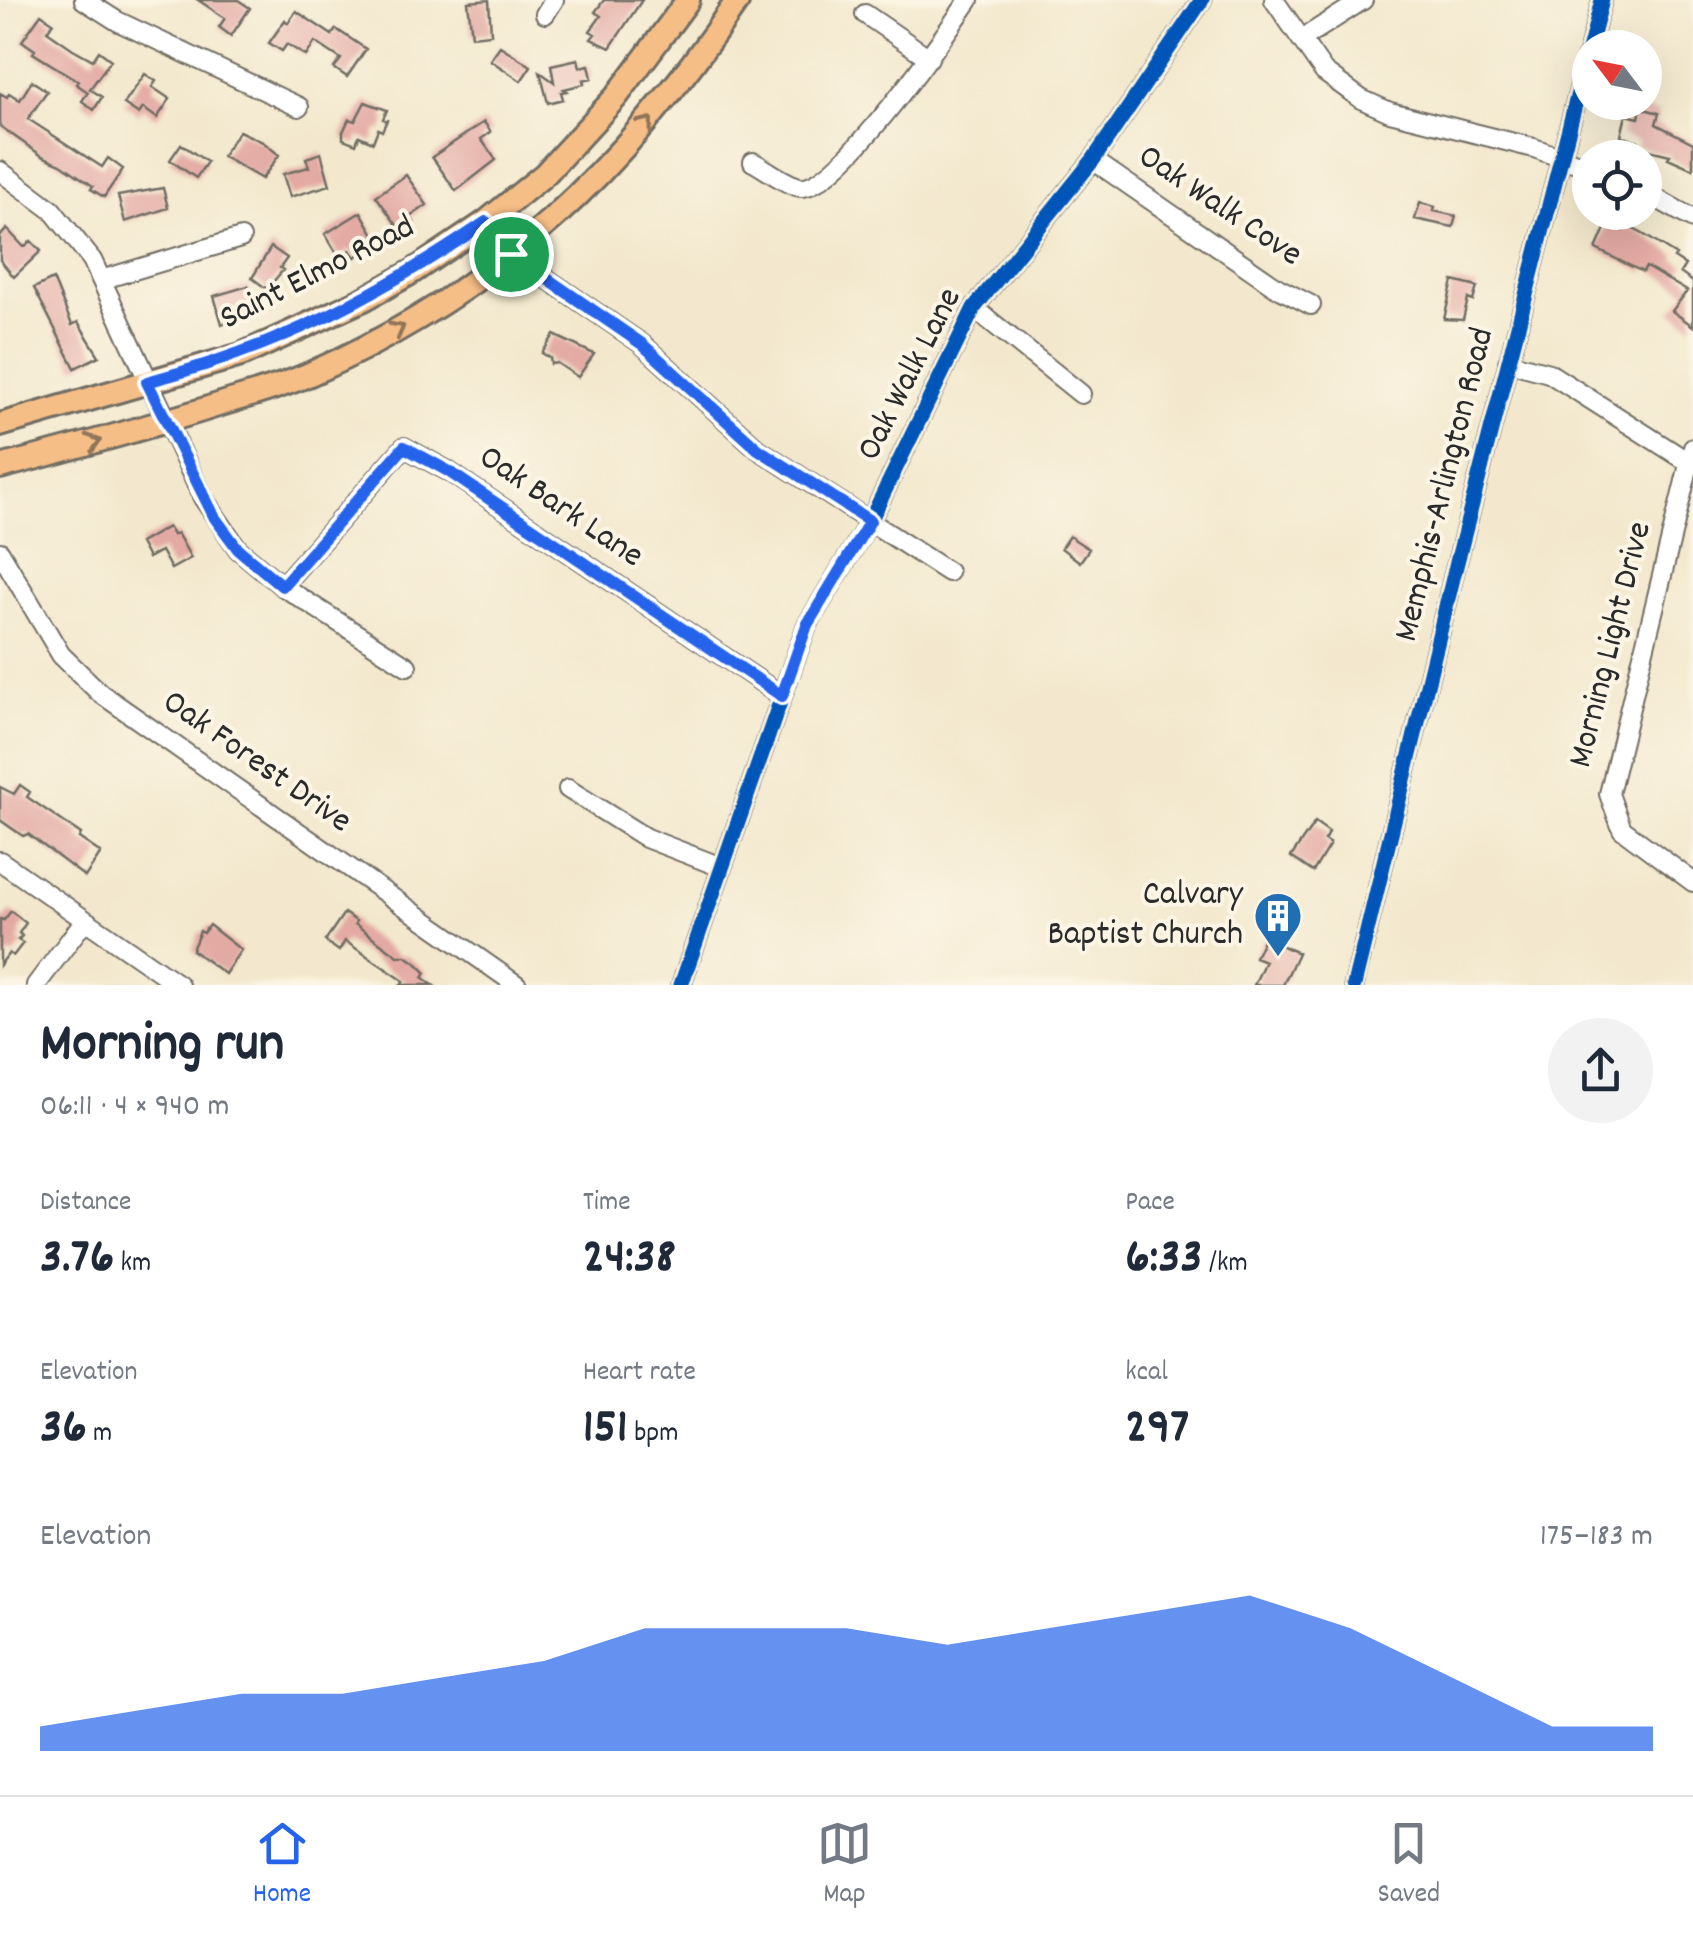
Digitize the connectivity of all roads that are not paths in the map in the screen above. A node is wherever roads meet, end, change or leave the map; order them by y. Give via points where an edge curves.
1 (688, 0) edge
2 (738, 0) edge
3 (969, 0) edge
4 (1202, 0) edge
5 (1274, 0) edge
6 (1362, 0) edge
7 (1602, 0) edge
8 (89, 2) edge
9 (865, 14) dead end
10 (1302, 39) junction
11 (928, 58) junction
12 (300, 107) dead end
13 (1561, 158) junction
14 (1093, 160) junction
15 (753, 162) dead end
16 (1572, 162) edge
17 (0, 170) edge
18 (1662, 202) edge
19 (1693, 219) edge
20 (486, 222) junction
21 (242, 238) dead end
22 (511, 254) junction
23 (104, 279) junction
24 (1311, 305) dead end
25 (974, 308) junction
26 (1508, 362) junction
27 (147, 382) junction
28 (1081, 394) dead end
29 (166, 422) junction
30 (0, 425) edge
31 (1692, 459) edge
32 (0, 468) edge
33 (870, 521) junction
34 (0, 552) edge
35 (948, 572) dead end
36 (8, 584) edge
37 (282, 586) junction
38 (406, 666) dead end
39 (782, 696) junction
40 (568, 789) dead end
41 (0, 861) edge
42 (722, 867) junction
43 (1693, 882) edge
44 (85, 920) junction
45 (36, 985) edge
46 (178, 985) edge
47 (517, 985) edge
48 (681, 985) edge
49 (1354, 985) edge

1 - 20 main road, Saint Elmo Road via 571,146
22 -> 2 main road via 642,130
3 - 11 street
4 - 14 street, Oak Walk Lane
5 - 10 street
6 - 10 street
7 - 13 street, Memphis-Arlington Road
8 - 12 street via 126,26
9 - 11 street
10 - 13 street via 1324,72 1371,104
11 - 15 street via 820,183 801,187
13 - 16 street
13 - 26 street, Memphis-Arlington Road
14 - 24 street, Oak Walk Cove
14 - 25 street, Oak Walk Lane
17 - 23 street via 52,210
18 - 19 street
20 - 22 street
20 - 27 main road, Saint Elmo Road via 380,290 280,340
21 - 23 street
29 -> 22 main road via 310,374 422,315
22 - 33 street via 642,344 758,449
23 - 27 street
25 - 28 street
25 - 33 street, Oak Walk Lane
26 - 31 street via 1549,372
26 - 49 street, Memphis-Arlington Road
27 - 29 street
27 - 30 main road, Saint Elmo Road
32 -> 29 main road
29 - 37 street via 215,518 238,549
31 - 43 street, Morning Light Drive via 1609,794 1622,829
33 - 35 street
33 - 39 street, Oak Walk Lane via 807,625
34 - 36 street, Oak Forest Drive
36 - 47 street, Oak Forest Drive via 100,693
37 - 38 street
37 - 39 street, Oak Bark Lane via 404,447
39 - 42 street, Oak Walk Lane
40 - 42 street via 646,838
41 - 44 street
42 - 48 street, Oak Walk Lane
44 - 45 street
44 - 46 street

